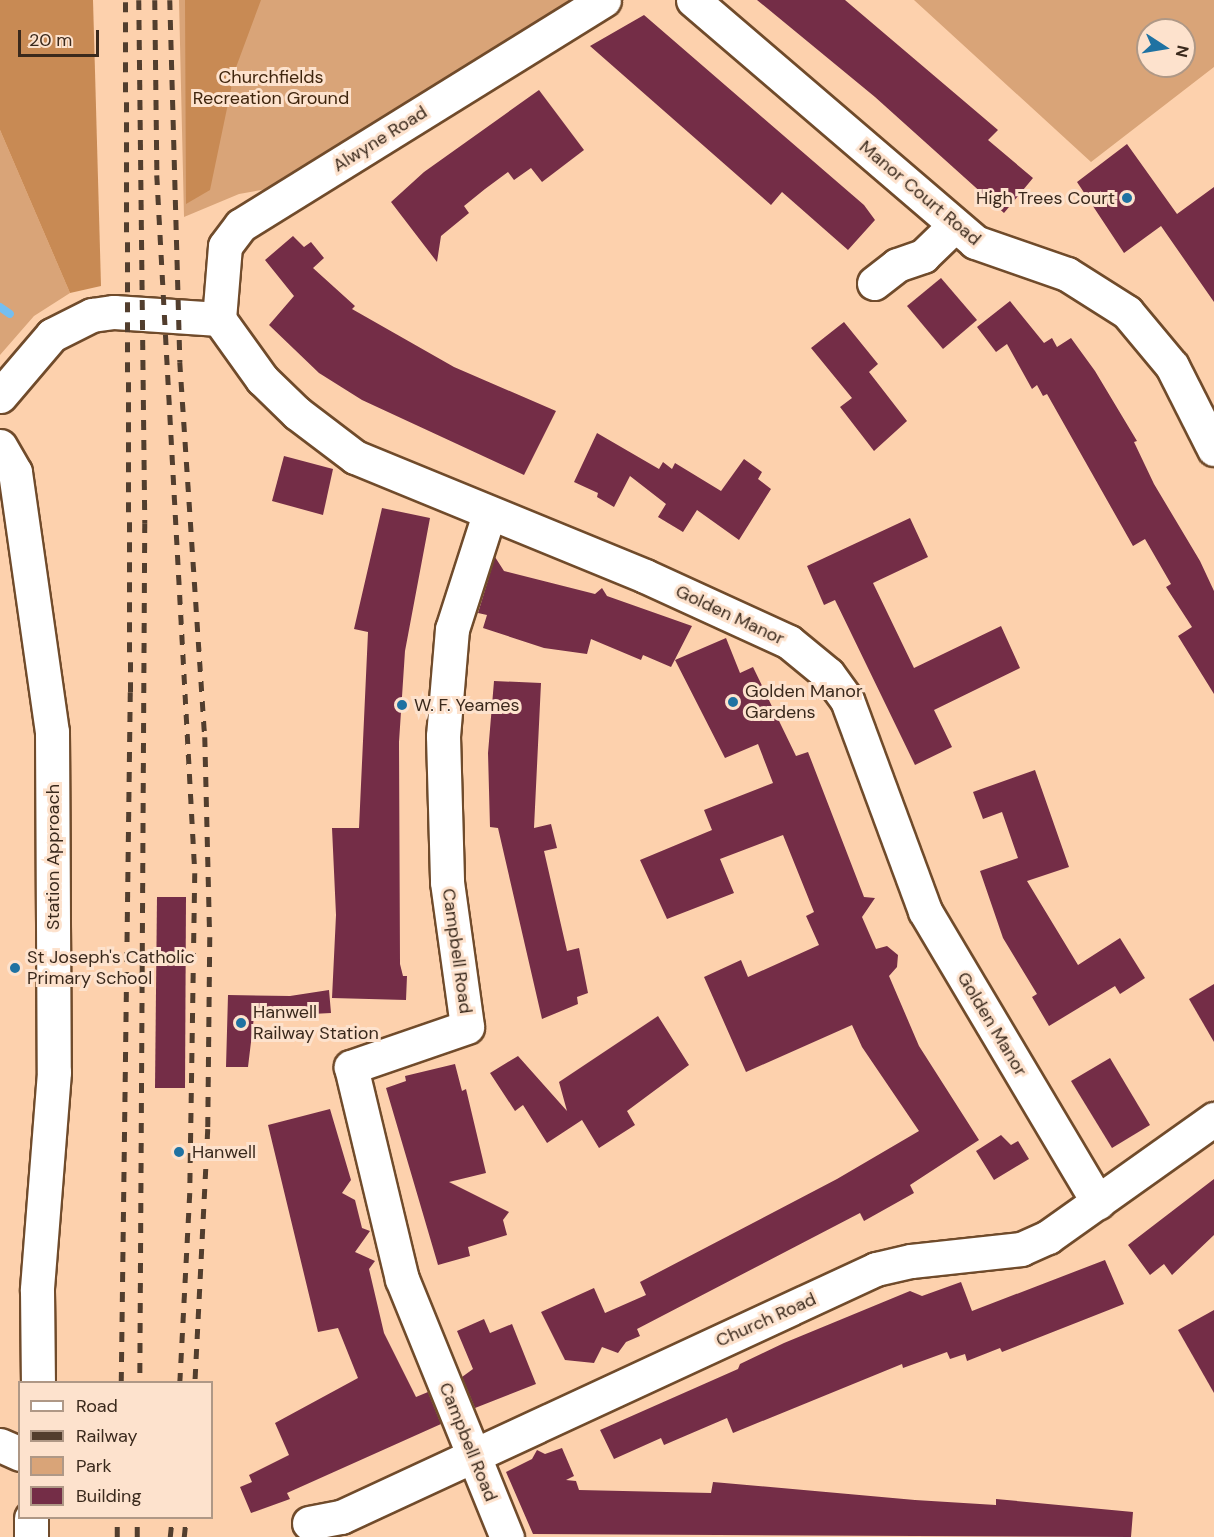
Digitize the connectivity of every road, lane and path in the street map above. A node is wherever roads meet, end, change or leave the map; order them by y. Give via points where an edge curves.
1 (604, 0) edge
2 (693, 0) edge
3 (954, 226) junction
4 (874, 283) dead end
5 (219, 319) junction
6 (0, 396) edge
7 (0, 446) edge
8 (1214, 449) edge
9 (489, 514) junction
10 (1214, 1119) edge
11 (1098, 1202) junction
12 (38, 1381) edge
13 (0, 1445) edge
14 (18, 1453) edge
15 (472, 1455) junction
16 (31, 1519) edge
17 (309, 1523) dead end
18 (31, 1537) edge
19 (507, 1537) edge

1 - 5 street, Alwyne Road via 241,225 225,246
2 - 3 street, Manor Court Road
3 - 4 street via 923,256 897,265
3 - 8 street, Manor Court Road via 988,249 1067,274 1127,312 1156,340
5 - 6 street via 114,312 92,315 52,335
5 - 9 street, Golden Manor via 262,379 297,413 356,457
7 - 12 street, Station Approach via 15,472 52,732 54,1072 37,1290
9 - 11 street, Golden Manor via 645,576 789,642 828,674 847,700 926,911
9 - 15 street, Campbell Road via 452,629 442,735 447,882 467,1027 351,1067 402,1279
10 - 11 street, Church Road
11 - 15 street, Church Road via 1021,1249 911,1261 876,1269
13 - 14 street
15 - 17 street, Church Road via 341,1517
15 - 19 street, Campbell Road
16 - 18 street

